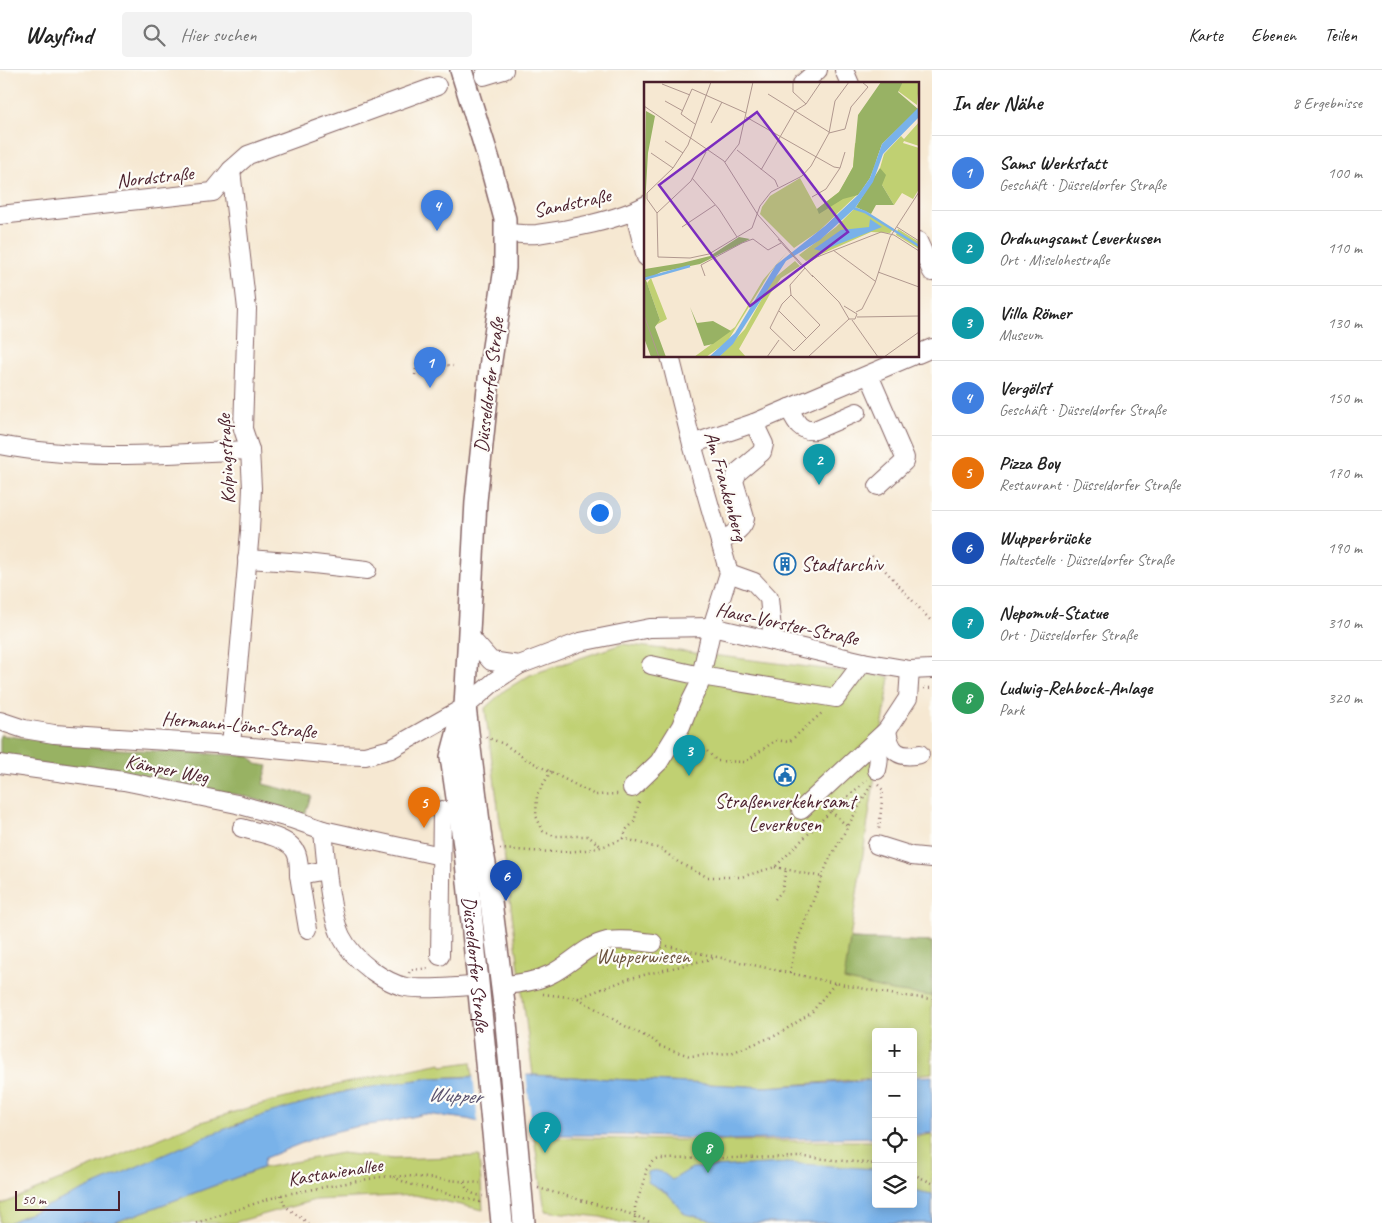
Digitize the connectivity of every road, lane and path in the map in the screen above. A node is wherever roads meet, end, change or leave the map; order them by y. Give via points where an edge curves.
1 (461, 70) edge
2 (504, 70) edge
3 (818, 70) edge
4 (844, 70) edge
5 (484, 76) dead end
6 (804, 82) edge
7 (849, 82) edge
8 (437, 86) dead end
9 (231, 170) junction
10 (640, 208) edge
11 (0, 215) edge
12 (505, 233) junction
13 (644, 241) edge
14 (919, 243) edge
15 (932, 272) edge
16 (932, 348) edge
17 (919, 354) edge
18 (670, 358) edge
19 (907, 358) edge
20 (452, 366) dead end
21 (414, 375) dead end
22 (869, 375) junction
23 (789, 408) junction
24 (857, 412) dead end
25 (754, 423) junction
26 (692, 444) junction
27 (0, 445) edge
28 (250, 450) junction
29 (878, 486) dead end
30 (720, 542) junction
31 (872, 556) dead end
32 (247, 559) junction
33 (367, 570) dead end
34 (729, 573) junction
35 (932, 622) edge
36 (712, 627) junction
37 (468, 636) junction
38 (773, 641) junction
39 (863, 662) junction
40 (519, 665) junction
41 (651, 665) dead end
42 (932, 669) edge
43 (910, 670) junction
44 (701, 676) junction
45 (836, 698) junction
46 (465, 706) junction
47 (0, 721) edge
48 (681, 726) junction
49 (887, 730) junction
50 (468, 731) junction
51 (874, 743) junction
52 (231, 745) junction
53 (920, 754) dead end
54 (0, 764) edge
55 (877, 770) joint
56 (550, 771) junction
57 (632, 788) junction
58 (442, 810) dead end
59 (801, 810) dead end
60 (831, 811) junction
61 (242, 828) dead end
62 (848, 828) junction
63 (323, 830) junction
64 (623, 838) junction
65 (877, 845) joint
66 (482, 848) junction
67 (603, 848) junction
68 (441, 856) junction
69 (932, 858) edge
70 (775, 867) junction
71 (786, 869) junction
72 (327, 870) junction
73 (299, 875) junction
74 (822, 877) junction
75 (775, 899) dead end
76 (308, 929) dead end
77 (653, 943) joint
78 (440, 956) joint
79 (716, 958) junction
80 (790, 973) junction
81 (531, 982) junction
82 (835, 983) junction
83 (502, 985) junction
84 (403, 986) junction
85 (478, 986) junction
86 (578, 998) junction
87 (932, 1000) edge
88 (872, 1164) edge
89 (917, 1176) edge
90 (392, 1177) junction
91 (464, 1182) junction
92 (932, 1182) edge
93 (484, 1184) dead end
94 (538, 1188) dead end
95 (281, 1195) junction
96 (496, 1209) edge
97 (634, 1215) junction
98 (196, 1223) edge
99 (308, 1223) edge
100 (524, 1223) edge
101 (635, 1223) edge
102 (652, 1223) edge

1 - 12 main road, Düsseldorfer Straße via 502,204
2 - 5 street
3 - 6 street
4 - 7 street
8 - 9 street, Nordstraße via 248,155
9 - 11 street, Nordstraße via 213,192
9 - 28 street, Kolpingstraße via 247,309 244,429
10 - 12 street, Sandstraße via 569,228 535,234
10 - 13 street
12 - 37 main road, Düsseldorfer Straße via 505,268 490,360 476,502
14 - 15 street
16 - 17 street
18 - 26 street, Am Frankenberg
19 - 22 street
20 - 21 path via 417,360
22 - 23 street
22 - 29 street via 905,458
23 - 24 street via 799,426 809,431
23 - 25 street
25 - 26 street
25 - 30 street via 764,444 762,452 738,472 734,481 744,523
26 - 30 street, Am Frankenberg
27 - 28 street via 102,456
28 - 32 street, Kolpingstraße via 252,488
30 - 34 street, Am Frankenberg
31 - 35 path
32 - 33 street
32 - 52 street, Kolpingstraße
34 - 36 street
34 - 38 street via 754,582 769,598
36 - 38 street, Haus-Vorster-Straße
36 - 40 street, Haus-Vorster-Straße via 650,628 580,642
36 - 44 street
37 - 40 street, Haus-Vorster-Straße via 491,661
37 - 46 main road, Düsseldorfer Straße
38 - 39 street, Haus-Vorster-Straße
39 - 43 street, Haus-Vorster-Straße
39 - 45 street
40 - 46 street, Haus-Vorster-Straße
41 - 44 street
42 - 43 street, Haus-Vorster-Straße
43 - 49 street via 908,698
44 - 45 street
44 - 48 street
45 - 48 path via 789,742 776,740 745,762 717,761
46 - 50 main road, Düsseldorfer Straße
46 - 52 street, Hermann-Löns-Straße via 391,749 365,756
46 - 85 main road, Düsseldorfer Straße via 451,757 465,852
47 - 52 street, Hermann-Löns-Straße via 54,734
48 - 57 street via 659,762
49 - 51 street
49 - 53 street via 889,743 897,752 907,757
50 - 56 path via 504,744
50 - 66 main road, Düsseldorfer Straße
51 - 55 street via 879,753
51 - 59 street
54 - 63 street, Kämper Weg via 124,781 237,804
55 - 60 path
56 - 57 path via 595,795 616,795
56 - 67 path via 537,795 536,816 543,831 554,836 588,836
57 - 64 path via 640,798 634,822
58 - 68 street, Düsseldorfer Straße
60 - 62 path
60 - 70 path
61 - 73 street via 291,844 297,853
62 - 65 path via 874,781 883,790
62 - 74 path
63 - 68 street, Kämper Weg
63 - 72 street
64 - 67 path
64 - 70 path via 661,849 678,862 707,876 741,877
65 - 69 street via 912,856
66 - 67 path via 585,851
66 - 83 main road, Düsseldorfer Straße
68 - 78 street, Düsseldorfer Straße
70 - 71 path
71 - 74 path
71 - 75 path via 782,891
72 - 73 street
72 - 84 street via 334,915 346,944 362,963 380,976
73 - 76 street
74 - 80 path via 795,948
77 - 79 path
77 - 81 street via 605,942 578,954 552,974
78 - 84 path via 434,968 410,970
79 - 80 path
79 - 86 path via 632,978
80 - 82 path
81 - 83 street
81 - 86 path via 536,993
82 - 86 path via 811,1013 777,1035 732,1053 690,1056 659,1046
82 - 87 path
83 - 85 main road
83 - 100 main road, Düsseldorfer Straße
84 - 85 street
85 - 96 main road, Düsseldorfer Straße via 495,1155
88 - 97 path via 804,1157 659,1159 646,1170
89 - 92 path
90 - 91 path, Kastanienallee
90 - 95 path, Kastanienallee
90 - 96 path
91 - 93 path, Kastanienallee
91 - 96 path via 474,1195
94 - 97 path
95 - 98 path, Kastanienallee
95 - 99 path via 285,1206
97 - 101 path
97 - 102 path

